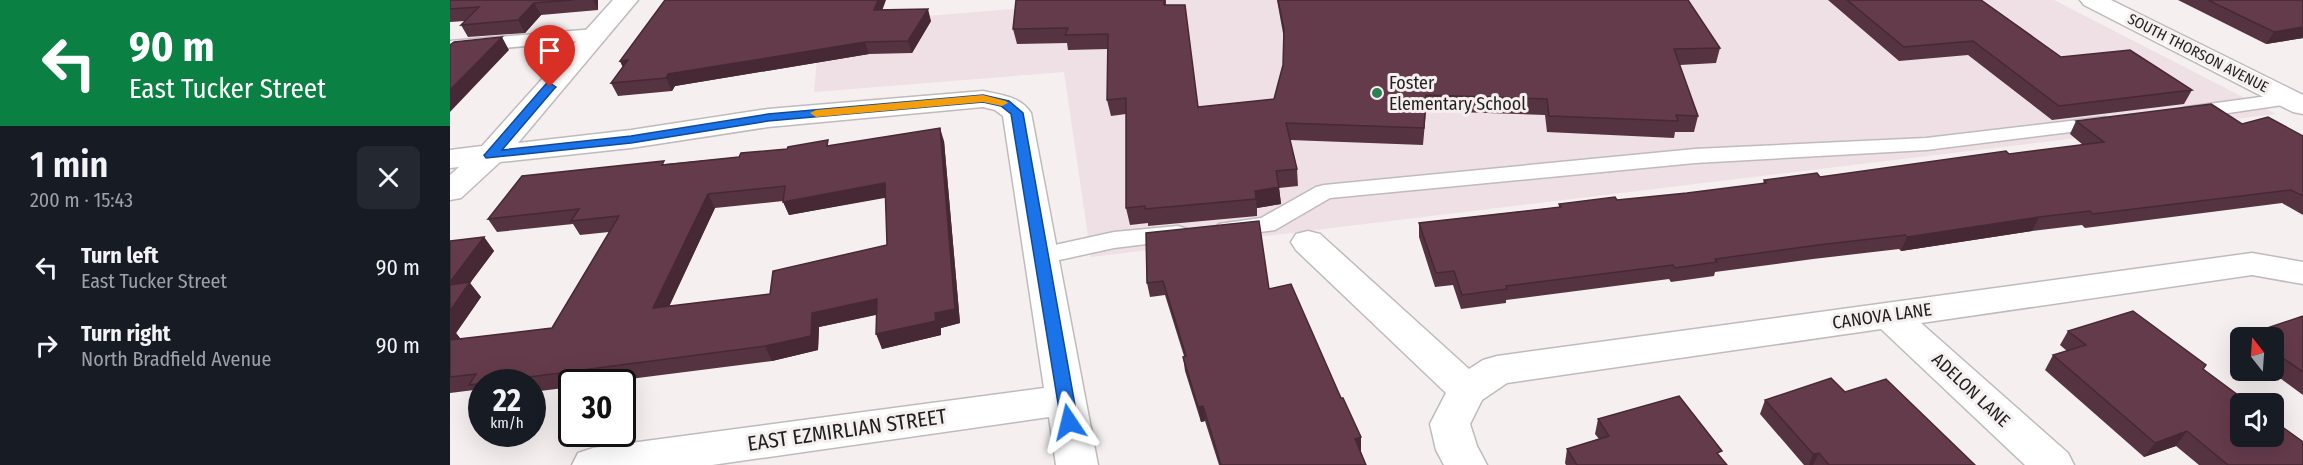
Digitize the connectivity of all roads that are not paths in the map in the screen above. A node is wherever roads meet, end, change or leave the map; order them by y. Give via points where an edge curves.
1 (626, 0) edge
2 (2092, 0) edge
3 (595, 35) junction
4 (450, 47) edge
5 (2297, 102) edge
6 (2164, 116) edge
7 (2119, 122) edge
8 (491, 155) junction
9 (450, 159) edge
10 (450, 191) edge
11 (1308, 242) dead end
12 (1041, 256) junction
13 (2303, 273) edge
14 (1889, 315) junction
15 (1467, 390) junction
16 (1065, 400) junction
17 (593, 465) edge
18 (1077, 465) edge
19 (1466, 465) edge
20 (2052, 465) edge

1 - 3 street
2 - 5 street, SOUTH THORSON AVENUE
3 - 4 lane
3 - 8 street
5 - 6 lane
7 - 12 lane via 1926,144 1695,156 1324,192 1267,225 1114,240
8 - 9 street
8 - 10 street
8 - 12 street via 768,118 983,99 1005,104 1017,113
11 - 15 street
12 - 16 street
13 - 14 street, CANOVA LANE via 2252,264
14 - 15 street, CANOVA LANE via 1497,370
14 - 20 street, ADELON LANE
15 - 19 street via 1450,424
16 - 17 street, EAST EZMIRLIAN STREET
16 - 18 street

